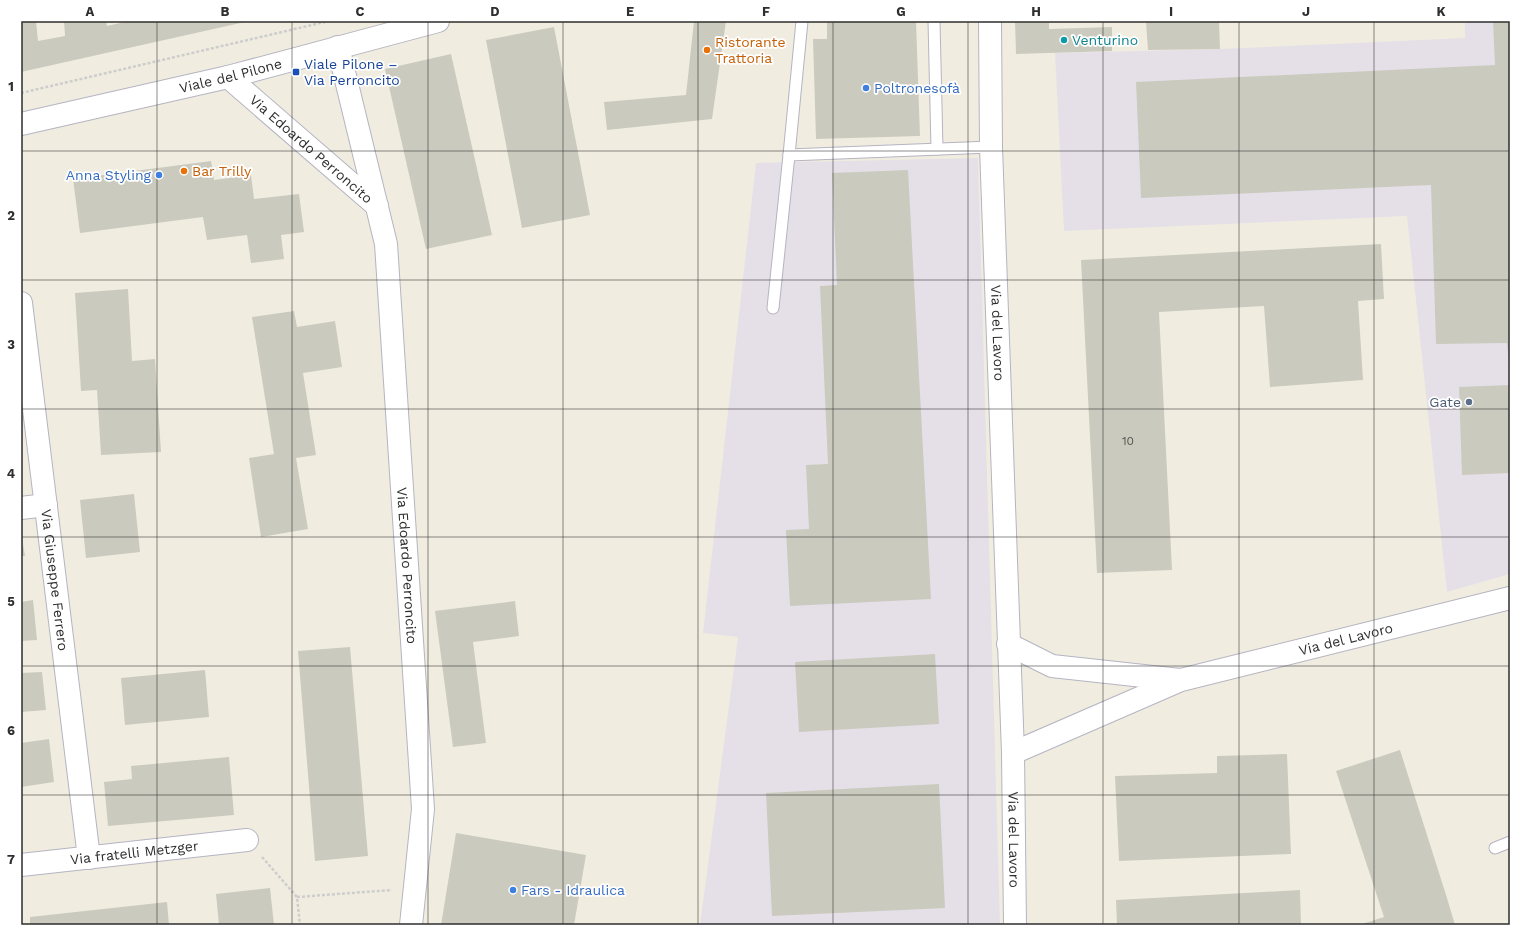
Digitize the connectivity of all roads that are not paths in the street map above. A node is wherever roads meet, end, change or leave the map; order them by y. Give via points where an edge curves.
1 (438, 21) edge
2 (802, 21) edge
3 (934, 21) edge
4 (990, 21) edge
5 (338, 47) junction
6 (228, 77) junction
7 (21, 124) edge
8 (991, 147) junction
9 (937, 149) junction
10 (789, 155) junction
11 (377, 206) junction
12 (21, 303) edge
13 (773, 308) dead end
14 (46, 505) junction
15 (21, 508) edge
16 (1510, 598) edge
17 (1008, 644) junction
18 (1181, 680) junction
19 (1013, 753) junction
20 (247, 840) road end
21 (1510, 842) edge
22 (1495, 848) dead end
23 (89, 858) junction
24 (21, 865) edge
25 (411, 925) edge
26 (1014, 925) edge

1 - 5 street, Viale del Pilone
2 - 10 lane
3 - 9 lane
4 - 8 street, Via del Lavoro
5 - 6 street, Viale del Pilone
5 - 11 street, Via Edoardo Perroncito
6 - 7 street, Viale del Pilone
6 - 11 street, Via Edoardo Perroncito
8 - 9 lane
8 - 17 street, Via del Lavoro
9 - 10 lane
10 - 13 lane
11 - 25 street, Via Edoardo Perroncito via 386,244 423,809
12 - 14 street, Via Giuseppe Ferrero
14 - 15 street
14 - 23 street, Via Giuseppe Ferrero
16 - 18 street, Via del Lavoro
17 - 18 street, Via del Lavoro via 1052,666
17 - 19 street, Via del Lavoro
18 - 19 street, Via del Lavoro
19 - 26 street, Via del Lavoro
20 - 23 street, Via fratelli Metzger
21 - 22 lane
23 - 24 street, Via fratelli Metzger

